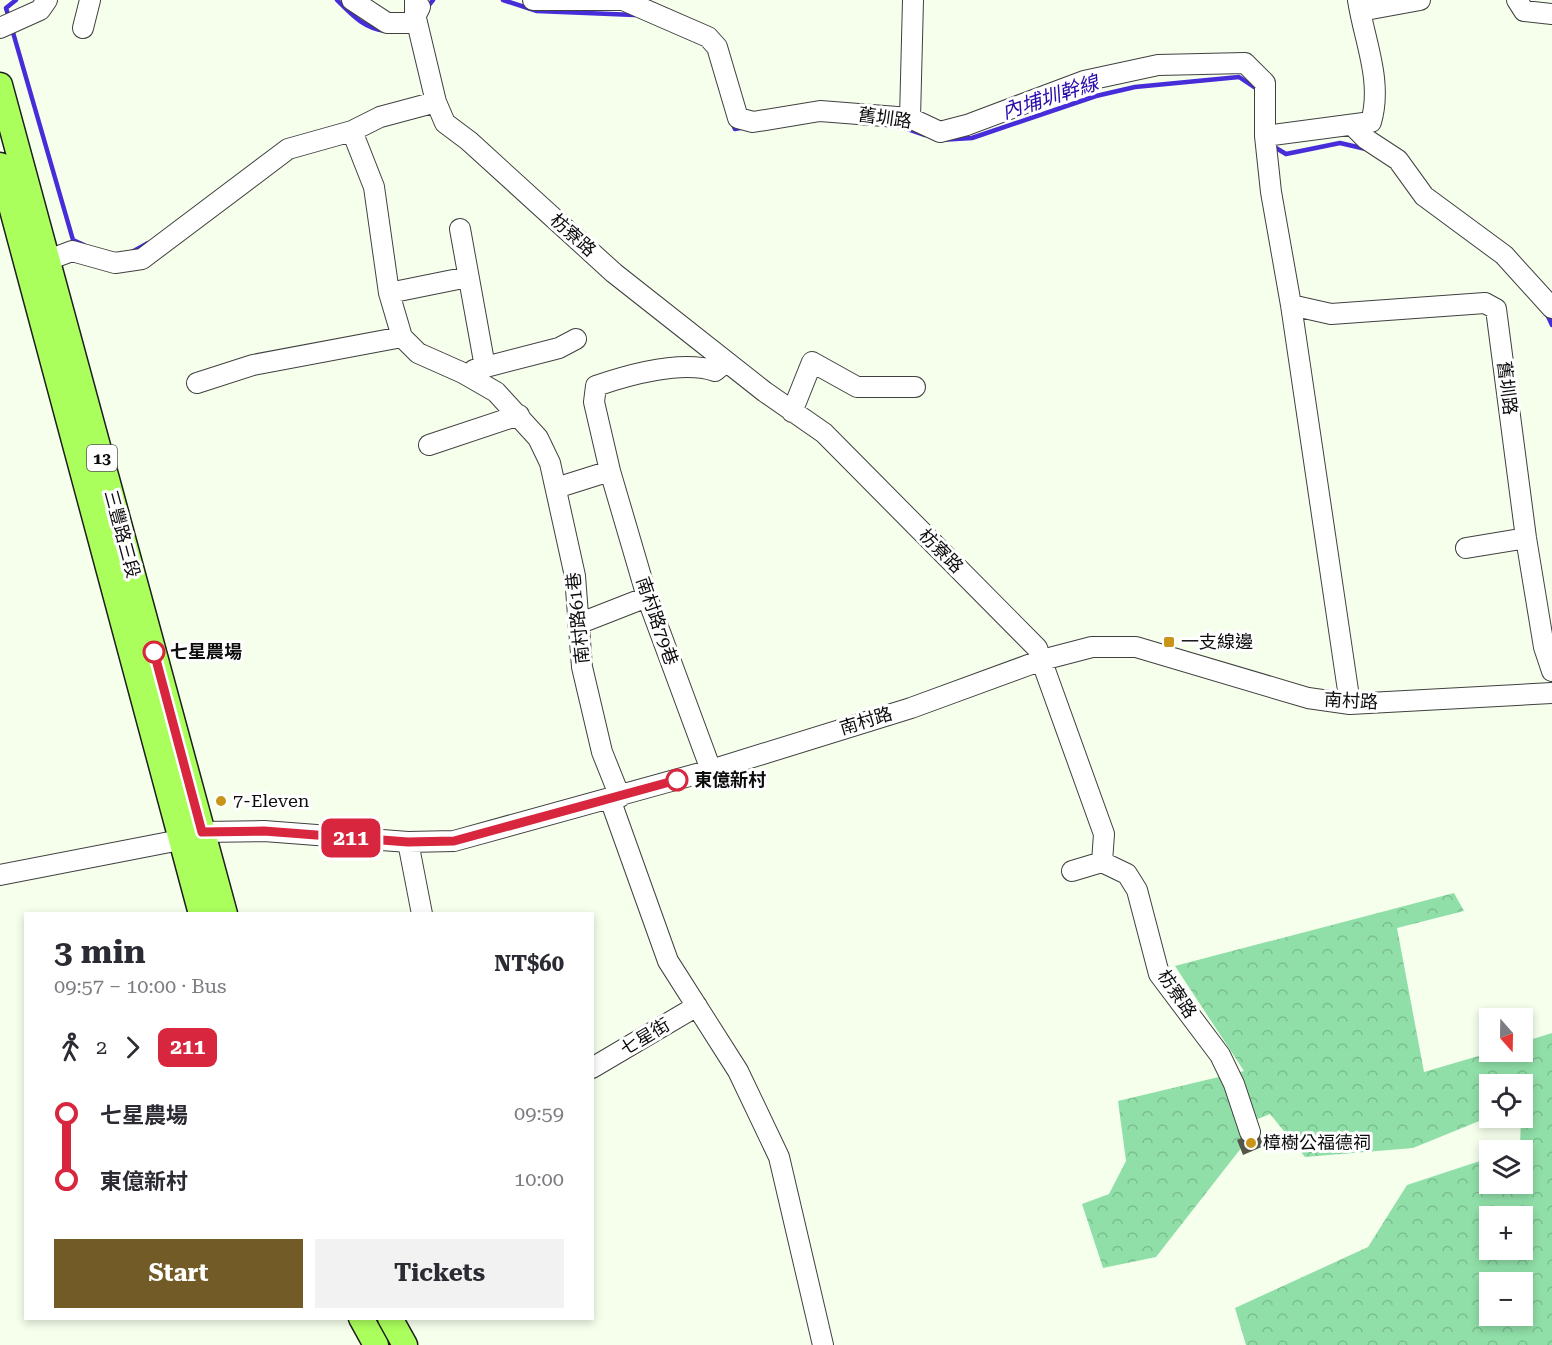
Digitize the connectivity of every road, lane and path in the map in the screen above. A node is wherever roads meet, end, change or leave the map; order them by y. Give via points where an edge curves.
1 (47, 0) edge
2 (90, 0) edge
3 (352, 0) edge
4 (533, 0) edge
5 (623, 0) edge
6 (913, 0) edge
7 (1420, 0) edge
8 (1517, 0) edge
9 (418, 5) edge
10 (1359, 5) edge
11 (1552, 14) edge
12 (0, 28) edge
13 (83, 28) dead end
14 (0, 85) edge
15 (436, 102) junction
16 (910, 118) junction
17 (1352, 125) junction
18 (352, 131) junction
19 (1265, 136) junction
20 (0, 165) edge
21 (460, 229) dead end
22 (38, 264) junction
23 (468, 277) junction
24 (389, 293) junction
25 (1291, 304) junction
26 (1552, 308) edge
27 (402, 337) junction
28 (576, 339) dead end
29 (726, 362) junction
30 (485, 367) junction
31 (463, 373) junction
32 (197, 383) dead end
33 (915, 387) dead end
34 (792, 412) junction
35 (519, 415) junction
36 (429, 445) dead end
37 (610, 471) junction
38 (556, 488) junction
39 (1526, 538) junction
40 (1466, 548) dead end
41 (647, 597) junction
42 (578, 624) junction
43 (1042, 660) junction
44 (1552, 671) edge
45 (1552, 693) edge
46 (1350, 705) junction
47 (711, 770) junction
48 (615, 798) junction
49 (191, 836) junction
50 (408, 842) junction
51 (1102, 861) junction
52 (1072, 871) dead end
53 (0, 875) edge
54 (201, 912) edge
55 (224, 912) edge
56 (422, 912) edge
57 (697, 1006) junction
58 (594, 1067) edge
59 (1250, 1132) dead end
60 (362, 1320) edge
61 (391, 1320) edge
62 (376, 1345) edge
63 (405, 1345) edge
64 (823, 1345) edge

1 - 12 street via 40,10
2 - 13 street
3 - 9 street via 387,23 412,23
4 - 5 street, 舊圳路
5 - 16 street, 舊圳路 via 708,37 717,47 738,118 753,122 820,111
6 - 16 street
7 - 10 street
8 - 11 street via 1524,11
9 - 15 street
10 - 17 street via 1373,62 1375,106 1371,122
14 - 22 main road, 三豐路三段 / 13
15 - 18 street via 380,117
15 - 29 street, 枋寮路 via 445,123 614,273
16 - 19 street, 舊圳路 via 940,132 967,126 1084,81 1158,65 1245,63 1265,83
17 - 19 street
17 - 26 street via 1366,140 1398,160 1424,196 1504,255
18 - 22 street via 288,148 142,259 115,263 72,251
18 - 24 street via 374,187
19 - 25 street, 舊圳路
20 - 22 main road, 三豐路三段 / 13
21 - 23 street
22 - 49 main road, 三豐路三段 / 13
23 - 24 street
23 - 30 street
24 - 27 street
25 - 39 street, 舊圳路 via 1331,314 1485,303 1496,309
25 - 46 street, 舊圳路
27 - 31 street via 418,353
27 - 32 street via 253,365
28 - 30 street via 559,348
29 - 34 street, 枋寮路
29 - 37 street, 南村路79巷 via 715,371 702,367 631,374 596,386 594,402
30 - 31 street
31 - 35 street via 496,392
33 - 34 street via 857,387 812,362
34 - 43 street, 枋寮路 via 824,434 1037,648
35 - 36 street
35 - 38 street, 南村路61巷 via 538,438
37 - 38 street
37 - 41 street, 南村路79巷
38 - 42 street, 南村路61巷 via 575,576
39 - 40 street
39 - 44 street, 舊圳路 via 1544,647
41 - 42 street
41 - 47 street, 南村路79巷
42 - 48 street, 南村路61巷 via 582,667
43 - 46 street, 南村路 via 1092,647 1136,647 1308,698
43 - 47 street, 南村路 via 911,708
43 - 51 street, 枋寮路 via 1104,834
45 - 46 street, 南村路
47 - 48 street, 南村路
48 - 50 street, 南村路 via 454,841
48 - 57 street, 南村路61巷 via 668,962
49 - 50 street, 南村路 via 264,831
49 - 53 street, 南村路
49 - 54 main road, 三豐路三段 / 13
49 - 55 main road, 三豐路三段 / 13
50 - 56 street
51 - 52 street
51 - 59 street, 枋寮路 via 1127,874 1137,891 1159,974 1220,1055
57 - 58 street, 七星街
57 - 64 street, 南村路61巷 via 738,1071 779,1157
60 - 62 main road
61 - 63 main road

